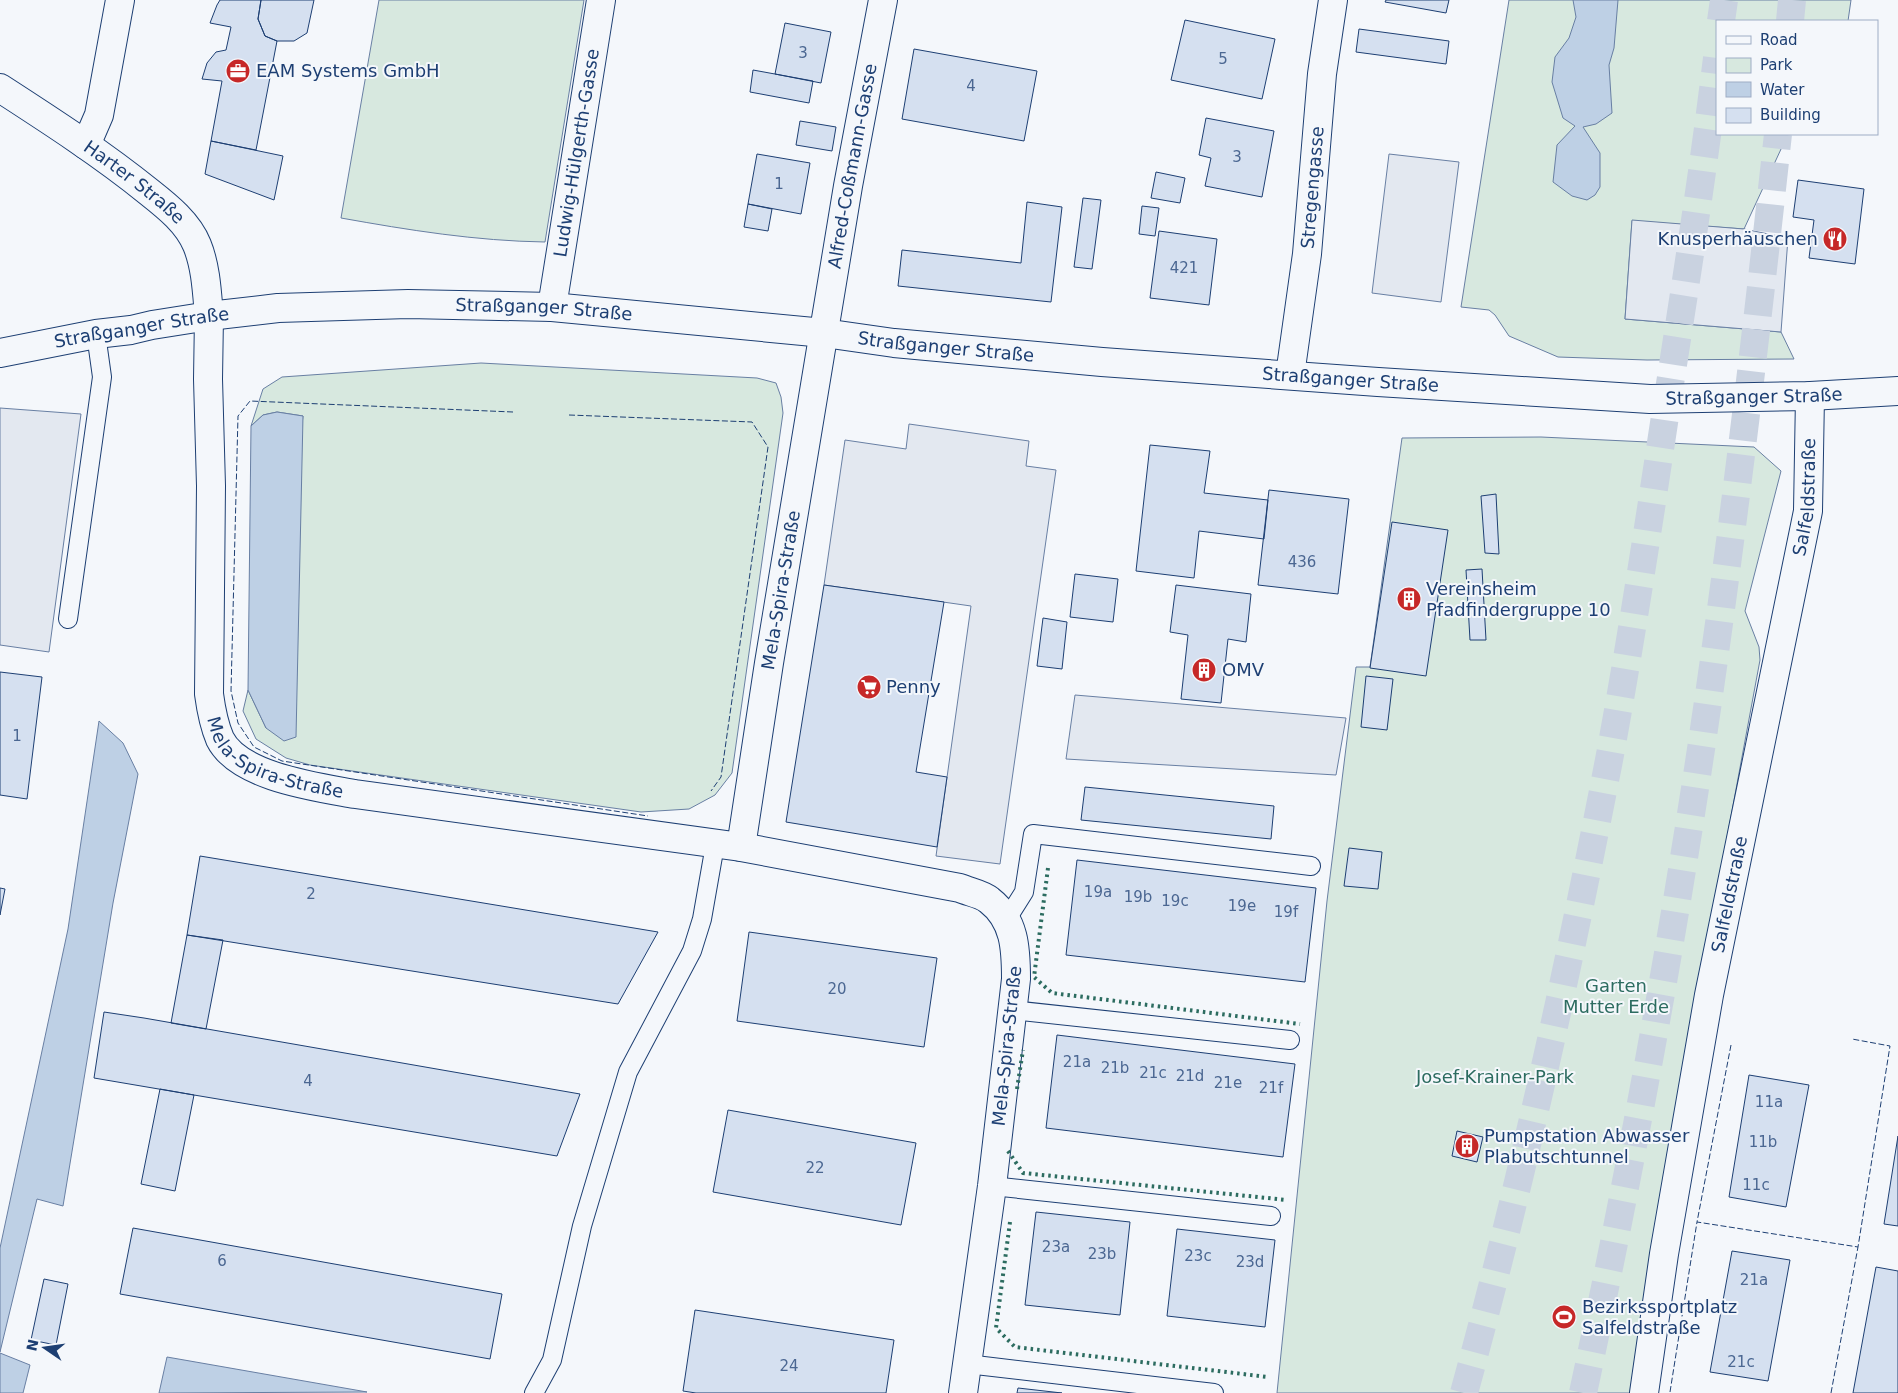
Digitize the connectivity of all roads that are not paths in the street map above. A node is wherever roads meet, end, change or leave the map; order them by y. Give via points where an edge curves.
1 (120, 0) edge
2 (601, 0) edge
3 (883, 0) edge
4 (1333, 0) edge
5 (0, 88) edge
6 (86, 145) junction
7 (552, 306) junction
8 (209, 316) junction
9 (824, 333) junction
10 (96, 334) junction
11 (0, 353) edge
12 (1290, 374) junction
13 (1898, 391) edge
14 (1810, 396) junction
15 (68, 619) dead end
16 (728, 846) junction
17 (1311, 866) dead end
18 (1007, 919) junction
19 (1012, 1010) junction
20 (1290, 1040) dead end
21 (992, 1186) junction
22 (1271, 1216) dead end
23 (967, 1364) junction
24 (534, 1393) edge
25 (963, 1393) edge
26 (1214, 1393) edge
27 (1644, 1393) edge

1 - 6 street via 99,115
2 - 7 street, Ludwig-Hülgerth-Gasse
3 - 9 street, Alfred-Coßmann-Gasse
4 - 12 street, Stregengasse via 1322,74 1307,254
5 - 6 street, Harter Straße
6 - 8 street, Harter Straße via 135,180 187,226 198,246
7 - 8 street, Straßganger Straße via 408,304 297,307
7 - 9 street, Straßganger Straße
8 - 10 street, Straßganger Straße
8 - 16 street, Mela-Spira-Straße via 209,694 221,740 237,758 274,776 355,794
9 - 12 street, Straßganger Straße via 904,344 1102,362
9 - 16 street, Mela-Spira-Straße via 769,663
10 - 11 street, Straßganger Straße
10 - 15 lane via 102,378
12 - 14 street, Straßganger Straße via 1650,399
13 - 14 street, Straßganger Straße
14 - 27 street, Salfeldstraße via 1808,510 1709,995 1664,1254
16 - 18 street, Mela-Spira-Straße via 960,888 988,899
16 - 24 lane via 692,951 628,1072 582,1226 552,1360
17 - 18 lane via 1033,834 1024,892
18 - 19 street, Mela-Spira-Straße via 1016,949
19 - 20 lane
19 - 21 street, Mela-Spira-Straße
21 - 22 lane
21 - 23 street, Mela-Spira-Straße
23 - 25 street, Mela-Spira-Straße
23 - 26 lane

